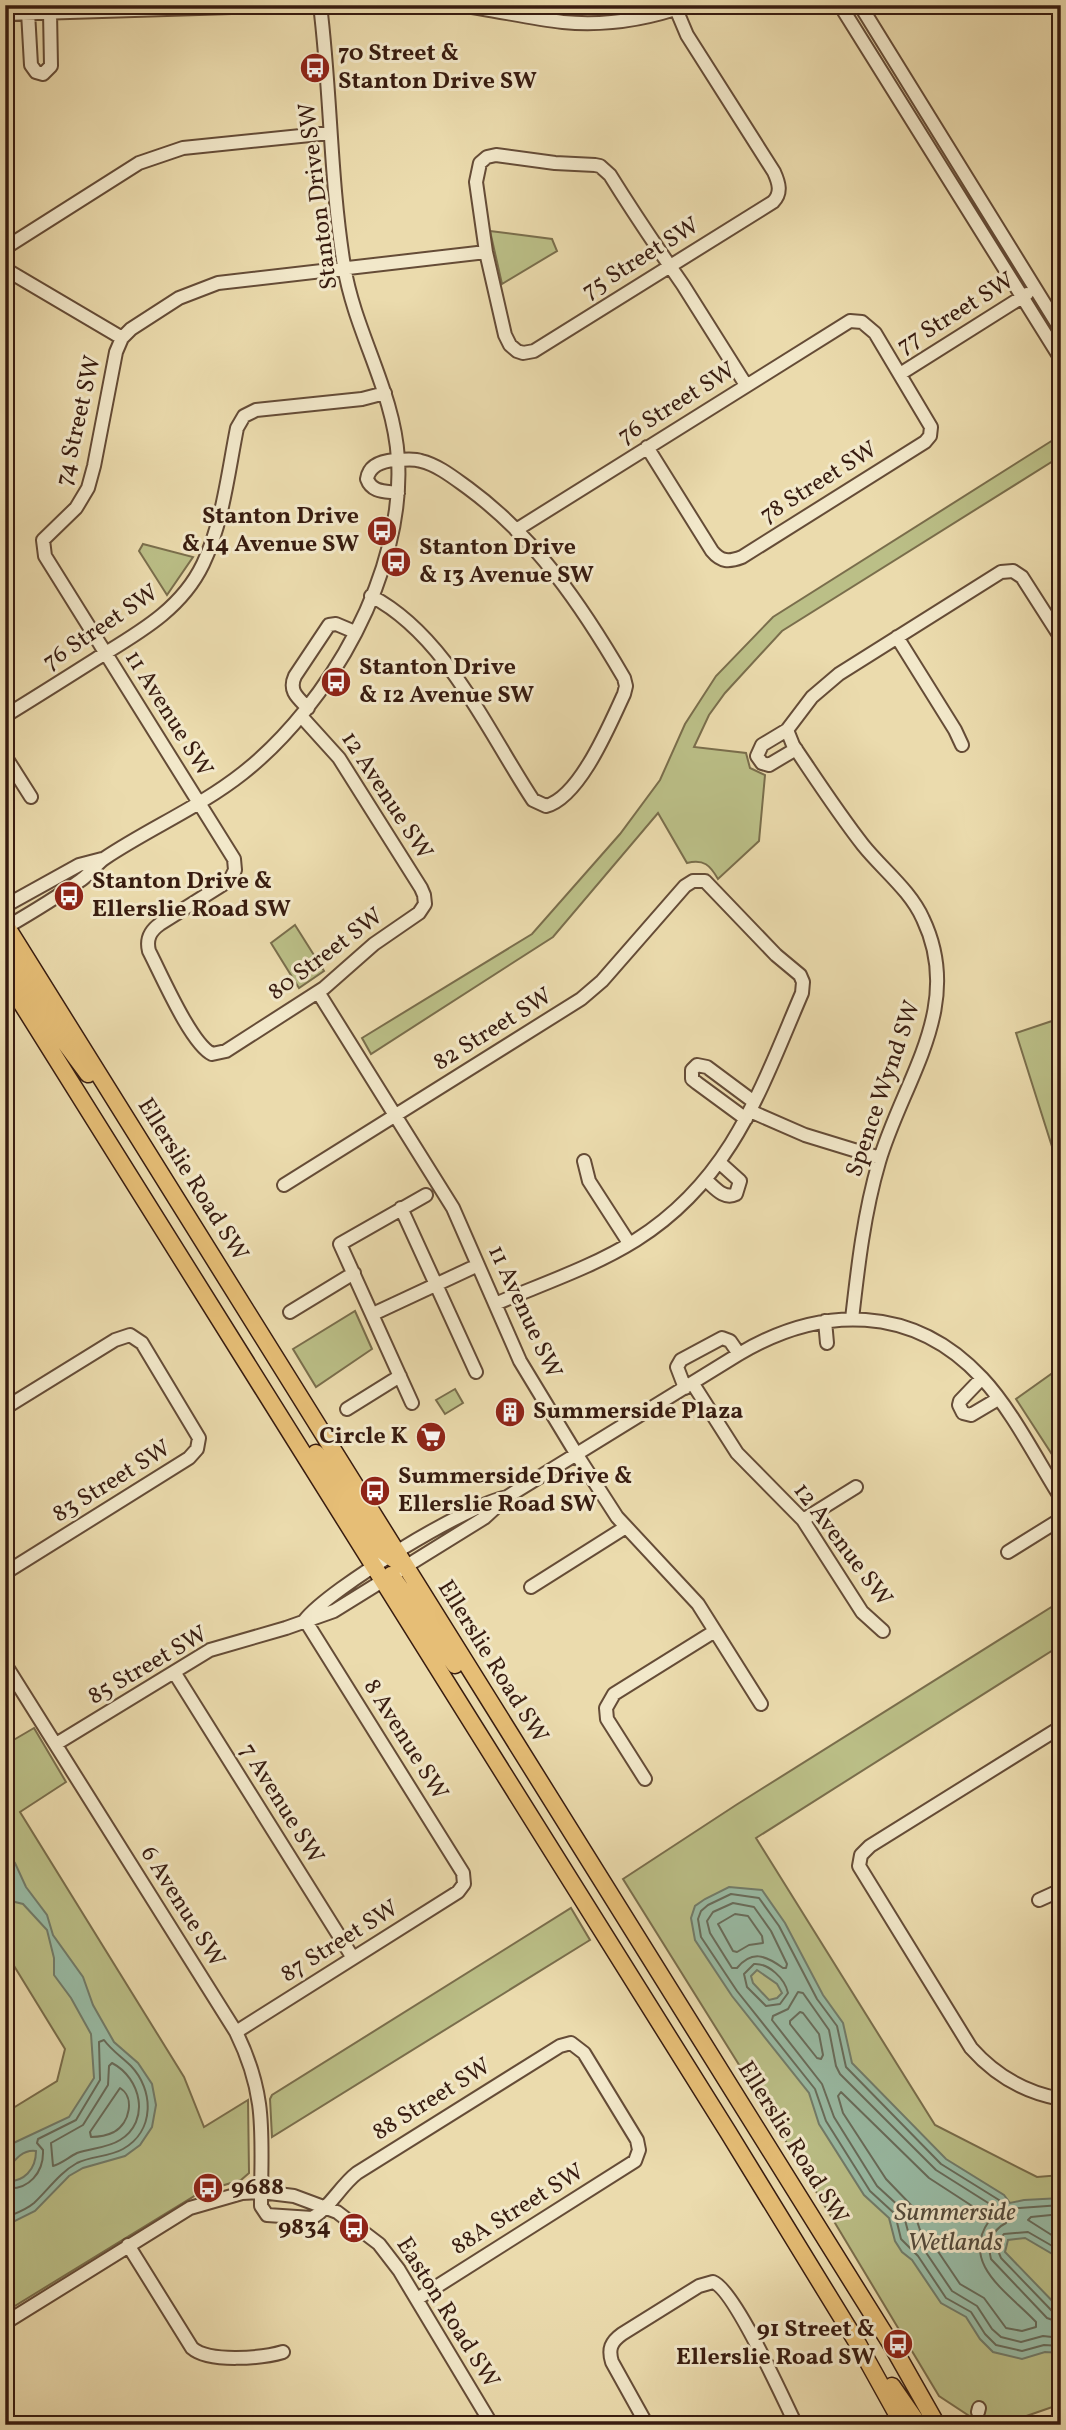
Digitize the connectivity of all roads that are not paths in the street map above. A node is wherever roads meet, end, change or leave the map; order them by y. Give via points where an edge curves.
1 (297, 5) edge
2 (320, 5) edge
3 (456, 5) edge
4 (841, 5) edge
5 (860, 5) edge
6 (681, 7) edge
7 (38, 10) edge
8 (5, 14) edge
9 (331, 133) junction
10 (5, 248) edge
11 (486, 251) junction
12 (669, 266) junction
13 (344, 268) junction
14 (5, 269) edge
15 (1035, 289) junction
16 (1022, 297) junction
17 (1061, 330) edge
18 (122, 338) junction
19 (1061, 359) edge
20 (900, 374) junction
21 (746, 385) junction
22 (385, 393) junction
23 (647, 447) junction
24 (398, 460) junction
25 (398, 493) junction
26 (516, 530) junction
27 (42, 544) joint
28 (371, 596) junction
29 (355, 632) junction
30 (897, 637) junction
31 (1061, 638) edge
32 (105, 653) junction
33 (304, 712) junction
34 (5, 716) edge
35 (787, 730) junction
36 (962, 745) dead end
37 (796, 749) junction
38 (5, 756) edge
39 (31, 797) dead end
40 (199, 803) junction
41 (102, 859) junction
42 (425, 904) joint
43 (5, 905) edge
44 (6, 927) edge
45 (5, 950) edge
46 (5, 978) edge
47 (318, 992) junction
48 (212, 1054) joint
49 (119, 1106) junction
50 (750, 1111) junction
51 (395, 1116) junction
52 (880, 1158) junction
53 (584, 1161) dead end
54 (720, 1163) junction
55 (706, 1180) junction
56 (284, 1185) dead end
57 (426, 1195) dead end
58 (401, 1208) junction
59 (629, 1244) junction
60 (478, 1265) junction
61 (354, 1273) junction
62 (437, 1283) junction
63 (495, 1304) junction
64 (290, 1312) dead end
65 (373, 1314) junction
66 (852, 1319) junction
67 (825, 1321) junction
68 (827, 1343) dead end
69 (739, 1354) junction
70 (476, 1372) dead end
71 (400, 1376) junction
72 (982, 1378) junction
73 (689, 1386) junction
74 (998, 1399) junction
75 (412, 1403) dead end
76 (273, 1404) junction
77 (5, 1408) edge
78 (347, 1409) dead end
79 (577, 1455) junction
80 (856, 1487) dead end
81 (1061, 1498) edge
82 (1061, 1519) edge
83 (803, 1520) junction
84 (625, 1527) junction
85 (1008, 1552) dead end
86 (398, 1559) junction
87 (5, 1573) edge
88 (384, 1574) junction
89 (531, 1587) dead end
90 (305, 1620) junction
91 (715, 1631) junction
92 (883, 1631) dead end
93 (5, 1664) edge
94 (174, 1672) junction
95 (761, 1704) dead end
96 (1061, 1727) edge
97 (508, 1733) junction
98 (56, 1744) junction
99 (645, 1779) dead end
100 (464, 1884) joint
101 (1061, 1890) edge
102 (1040, 1900) dead end
103 (353, 1958) junction
104 (236, 2032) junction
105 (571, 2043) joint
106 (1061, 2099) edge
107 (261, 2192) junction
108 (326, 2206) junction
109 (128, 2245) junction
110 (808, 2263) junction
111 (417, 2299) junction
112 (5, 2323) edge
113 (283, 2352) dead end
114 (926, 2406) junction
115 (492, 2425) edge
116 (648, 2425) edge
117 (796, 2425) edge
118 (894, 2425) edge
119 (903, 2425) edge
120 (919, 2425) edge
121 (937, 2425) edge
122 (947, 2425) edge

1 - 7 street
2 - 9 street, Stanton Drive SW
3 - 6 street via 586,23 626,20
4 - 16 street
5 - 15 street
6 - 12 street, 75 Street SW via 687,34 774,172 779,190 773,202
7 - 8 street
9 - 10 street via 166,152 125,171
9 - 13 street, Stanton Drive SW
11 - 12 street, 75 Street SW via 505,335 510,345 523,353 534,351
11 - 12 street via 477,167 482,159 496,155 600,166
11 - 13 street, 74 Street SW
12 - 21 street
13 - 18 street, 74 Street SW via 204,287 179,298
13 - 22 street, Stanton Drive SW
14 - 18 street
15 - 16 street, 77 Street SW
15 - 17 street
16 - 19 street
16 - 20 street, 77 Street SW
18 - 27 street, 74 Street SW via 88,488
20 - 21 street, 76 Street SW via 875,333 854,321
20 - 23 street, 78 Street SW via 929,422 931,432 925,442 742,557 724,561 712,551
21 - 23 street, 76 Street SW
22 - 24 street, Stanton Drive SW
22 - 32 street, 76 Street SW via 256,410 244,416 237,428 216,531 194,581 155,622
23 - 26 street, 76 Street SW
24 - 25 street, Stanton Drive SW
24 - 25 street via 380,462 367,479 374,489
24 - 26 street via 435,466
25 - 28 street, Stanton Drive SW via 389,550
26 - 28 street via 569,590 626,686 593,759 559,799 546,806 533,800 435,650
27 - 32 street, 11 Avenue SW
28 - 29 street, Stanton Drive SW
29 - 33 street, Stanton Drive SW
29 - 33 street via 329,625 295,677 292,691
30 - 31 street via 1009,571 1023,577
30 - 35 street via 828,682
30 - 36 street
32 - 34 street, 76 Street SW
32 - 40 street, 11 Avenue SW
33 - 40 street, Stanton Drive SW via 243,773
33 - 42 street, 12 Avenue SW via 339,758 421,888
35 - 37 street, Spence Wynd SW
35 - 37 street via 762,746 757,756 769,765
37 - 52 street, Spence Wynd SW via 859,840 915,904 934,947 936,1010
38 - 39 street
40 - 41 street, Stanton Drive SW
40 - 48 street, 11 Avenue SW via 234,859 235,870 226,883 159,924 149,936 149,951 184,1018
41 - 43 street, Stanton Drive SW via 79,865
41 - 44 street, Stanton Drive SW via 82,879
42 - 47 street, 80 Street SW
44 - 49 main road, Ellerslie Road SW
45 - 49 main road via 85,1070
46 - 76 main road, Ellerslie Road SW
47 - 48 street, 80 Street SW via 226,1051
47 - 51 street, 11 Avenue SW
49 - 86 main road, Ellerslie Road SW
50 - 51 street, 82 Street SW via 803,982 713,887 697,880 682,889 581,999
50 - 52 street via 796,1132
50 - 54 street
51 - 56 street, 82 Street SW
51 - 60 street, 11 Avenue SW via 453,1208
52 - 66 street, Spence Wynd SW
53 - 59 street via 587,1177
54 - 55 street
54 - 55 street via 740,1181 736,1194 724,1196
55 - 59 street via 670,1215
57 - 58 street
58 - 61 street via 340,1244
58 - 62 street
59 - 63 street
60 - 62 street
60 - 63 street, 11 Avenue SW
61 - 64 street
61 - 65 street
62 - 65 street
62 - 70 street
63 - 79 street, 11 Avenue SW via 527,1373
65 - 71 street
66 - 67 street
66 - 72 street via 905,1328 933,1340
67 - 68 street
67 - 69 street via 780,1332
69 - 73 street
69 - 73 street via 722,1338 681,1360 677,1367
71 - 75 street
71 - 78 street
72 - 74 street
72 - 74 street via 960,1401 963,1413 971,1415
73 - 79 street
73 - 83 street, 12 Avenue SW via 737,1453
74 - 81 street
76 - 86 main road via 317,1455 382,1550
76 - 88 main road, Ellerslie Road SW
77 - 87 street, 83 Street SW via 119,1337 130,1335 142,1343 194,1428 198,1443 189,1458
79 - 84 street, 11 Avenue SW
79 - 86 street via 507,1497 484,1518
80 - 83 street
82 - 85 street
83 - 92 street, 12 Avenue SW via 862,1612
84 - 89 street
84 - 91 street, 11 Avenue SW via 691,1595
86 - 88 street, 85 Street SW
86 - 88 street, 85 Street SW
86 - 97 main road, Ellerslie Road SW
88 - 90 street, 85 Street SW via 334,1611
88 - 97 main road
88 - 110 main road, Ellerslie Road SW
90 - 94 street, 85 Street SW via 210,1650
90 - 100 street, 8 Avenue SW via 463,1873
91 - 95 street, 11 Avenue SW
91 - 99 street via 614,1694 606,1708 610,1724
93 - 98 street, 6 Avenue SW
94 - 98 street, 85 Street SW
94 - 103 street, 7 Avenue SW
96 - 106 street via 870,1846 861,1855 859,1866 971,2048 1011,2081
97 - 114 main road, Ellerslie Road SW
98 - 104 street, 6 Avenue SW
100 - 103 street, 87 Street SW
101 - 102 street
103 - 104 street, 87 Street SW
104 - 107 street, 6 Avenue SW via 259,2095
105 - 108 street, 88 Street SW via 364,2168 344,2183
105 - 111 street, 88A Street SW via 584,2053 638,2140 639,2154 632,2164
107 - 108 street, Easton Road SW
107 - 108 street via 262,2208 272,2217 307,2219
107 - 109 street, Easton Road SW via 231,2195 190,2208
108 - 111 street, Easton Road SW via 379,2244
109 - 112 street, Easton Road SW
109 - 113 street via 199,2354 267,2356
110 - 118 main road
110 - 119 main road, Ellerslie Road SW
110 - 120 main road
111 - 115 street, Easton Road SW
114 - 121 main road, Ellerslie Road SW
114 - 122 main road
116 - 117 street via 612,2362 610,2347 622,2334 713,2282 724,2290 745,2325

